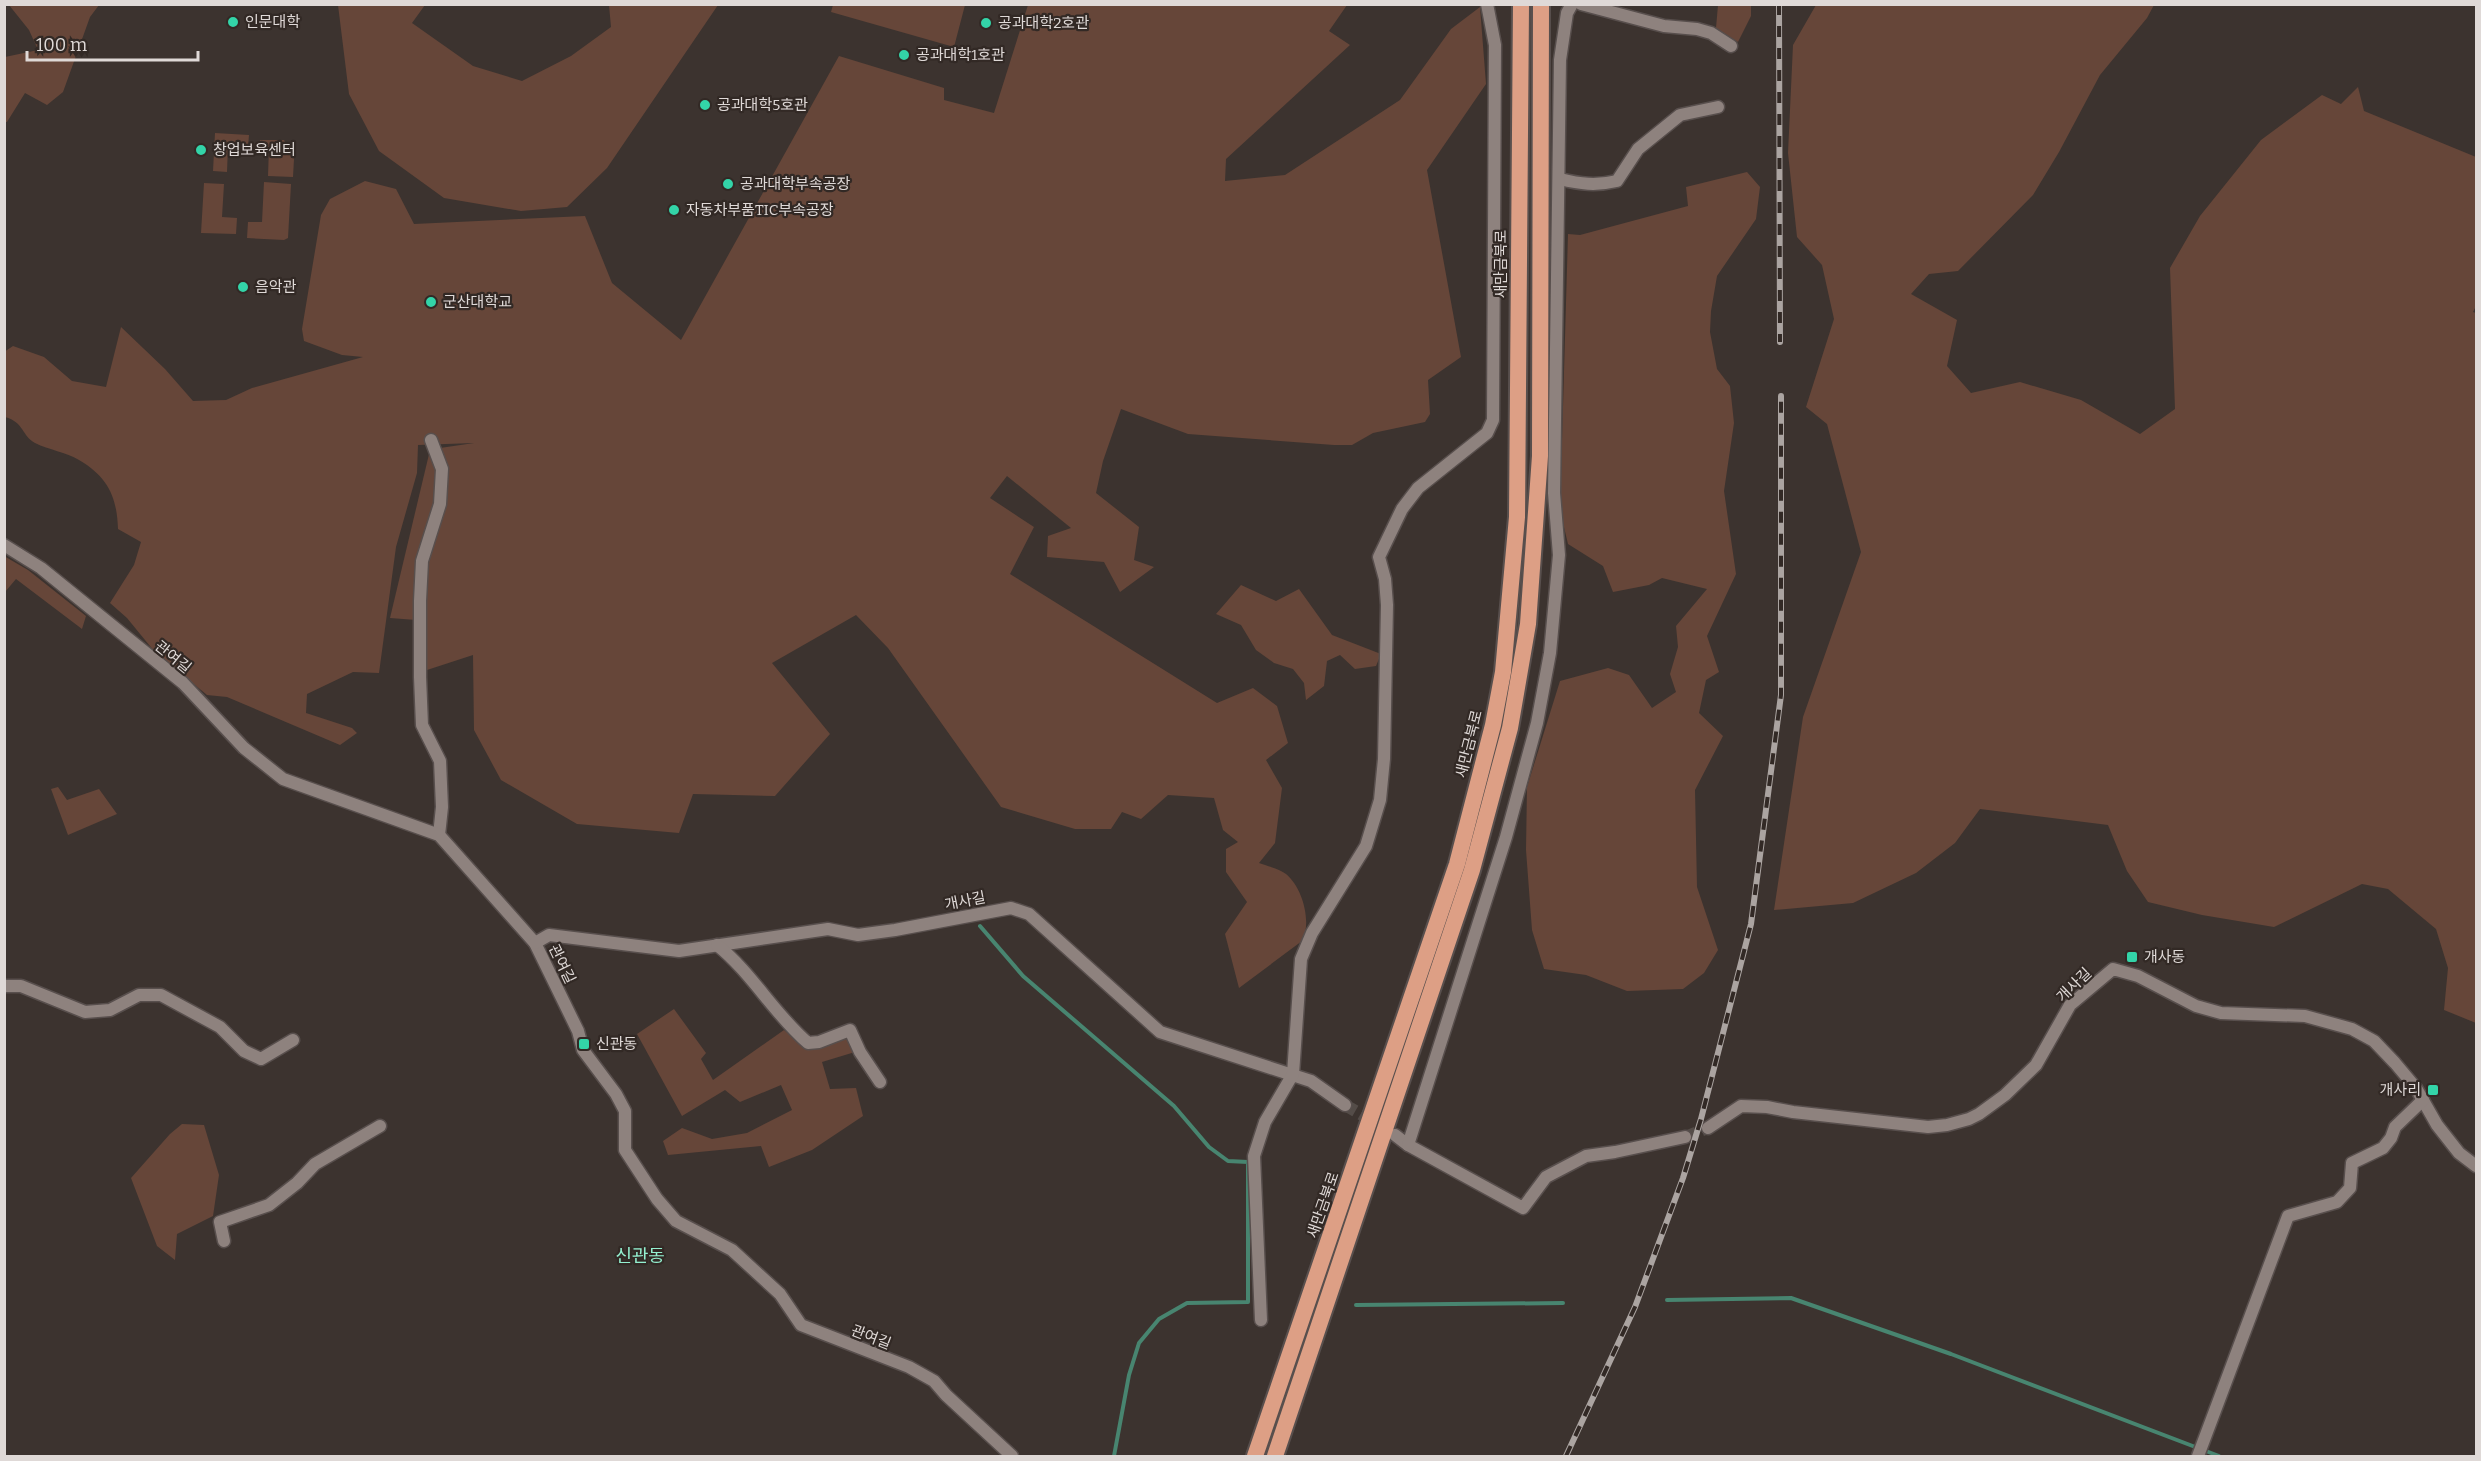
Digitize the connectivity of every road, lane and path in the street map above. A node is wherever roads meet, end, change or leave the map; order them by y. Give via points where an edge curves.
1 (1487, 4) edge
2 (1521, 4) edge
3 (1541, 4) edge
4 (1572, 4) edge
5 (1581, 4) edge
6 (1731, 46) dead end
7 (1718, 107) dead end
8 (1560, 179) junction
9 (431, 440) dead end
10 (4, 545) edge
11 (439, 835) junction
12 (535, 944) junction
13 (717, 945) junction
14 (4, 986) edge
15 (293, 1040) dead end
16 (1293, 1074) junction
17 (880, 1082) dead end
18 (2424, 1100) junction
19 (1345, 1105) tunnel mouth
20 (380, 1126) dead end
21 (1708, 1128) tunnel mouth
22 (1395, 1135) dead end
23 (1685, 1137) tunnel mouth
24 (1408, 1145) junction
25 (2476, 1166) edge
26 (224, 1240) dead end
27 (1261, 1320) dead end
28 (2199, 1451) edge
29 (1012, 1456) edge
30 (1255, 1456) edge
31 (1275, 1456) edge

1 - 16 street via 1495,45 1494,420 1488,433 1418,488 1402,509 1379,557 1388,605 1380,800 1366,846 1312,933 1301,959
2 - 30 highway, 새만금북로 via 1517,517 1501,682 1457,864
3 - 31 highway via 1539,468 1528,624 1510,728 1472,870
4 - 8 street via 1560,60
5 - 6 street via 1664,26 1697,29
7 - 8 street via 1680,115 1638,149 1617,181 1582,185
8 - 24 street via 1554,493 1559,555 1550,653 1537,723 1506,837
9 - 11 street via 442,469 440,504 422,561 420,677 422,725 440,761
10 - 11 street, 관여길 via 41,568 183,683 244,748 283,779
11 - 12 street, 관여길
12 - 13 street, 개사길 via 549,935 679,951
12 - 29 street, 관여길 via 578,1030 583,1050 625,1111 625,1150 676,1221 732,1250 780,1294 801,1325 909,1367 934,1381
13 - 16 street, 개사길 via 828,929 858,935 1011,908 1029,914 1160,1032
13 - 17 street via 735,959 782,1018 808,1043 849,1030
14 - 15 street via 21,986 85,1012 110,1011 139,995 161,995 220,1027 244,1051 261,1059
16 - 19 street, 개사길 via 1311,1081
16 - 27 street via 1265,1122 1254,1156
18 - 21 street, 개사길 via 2374,1041 2352,1029 2305,1016 2221,1013 2113,969 2070,1005 2036,1065 2005,1095 1969,1119 1928,1127 1741,1106
18 - 25 street, 개사길 via 2459,1153
18 - 28 street via 2395,1127 2383,1148 2352,1163 2350,1188 2337,1202 2289,1216
20 - 26 street via 315,1164 269,1205 220,1222
22 - 24 street
23 - 24 street via 1586,1156 1546,1177 1523,1208

